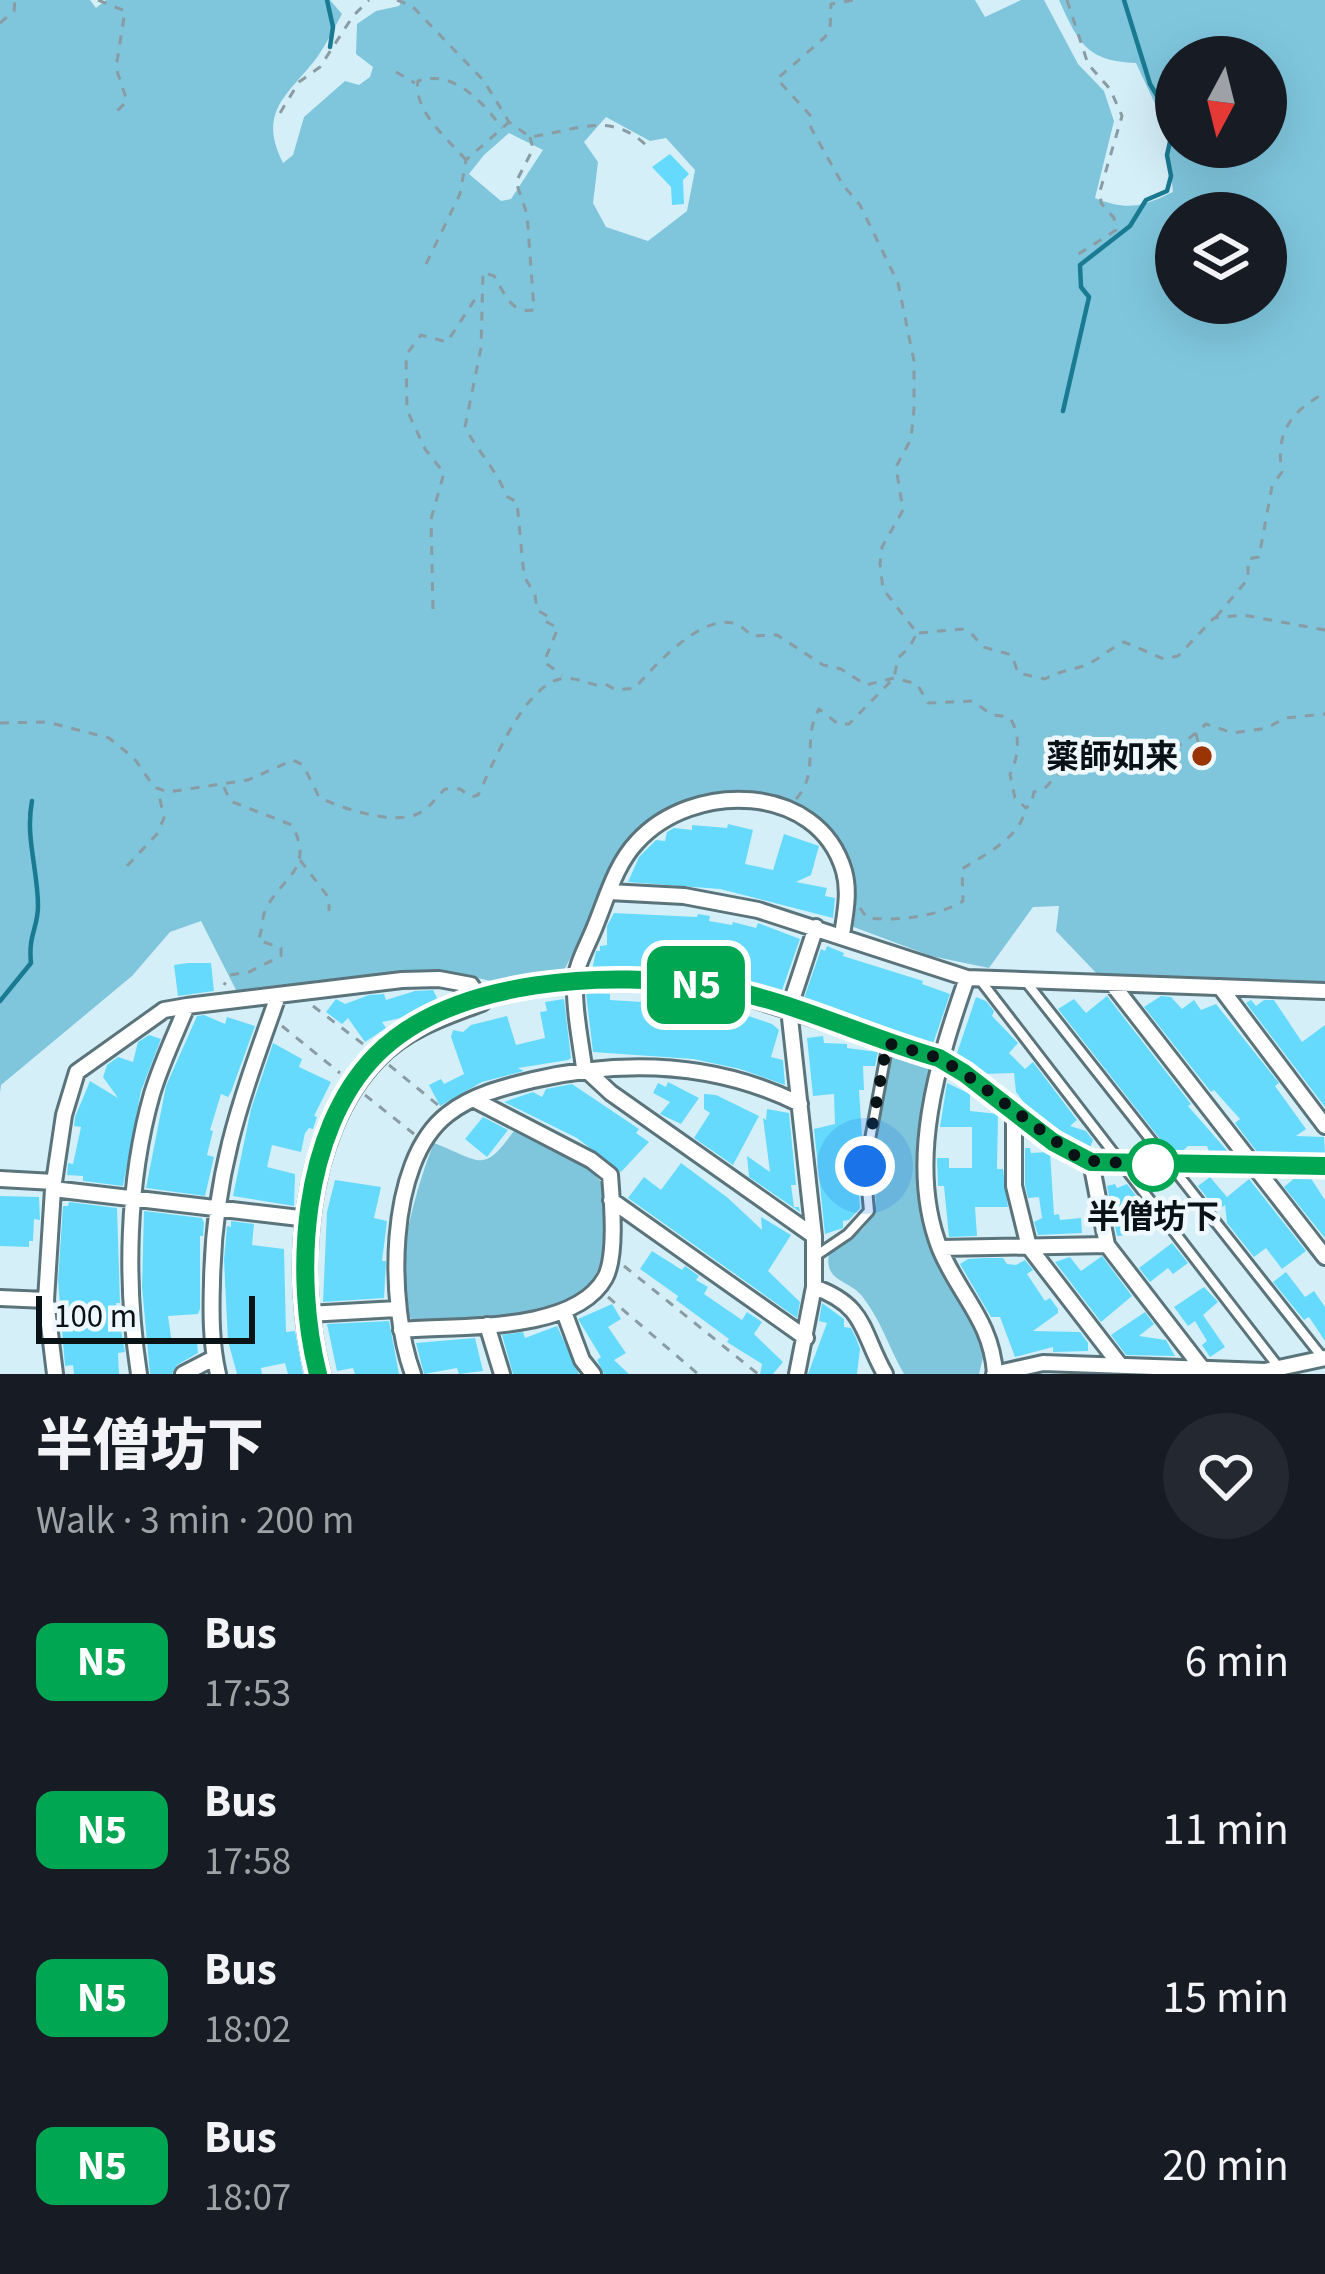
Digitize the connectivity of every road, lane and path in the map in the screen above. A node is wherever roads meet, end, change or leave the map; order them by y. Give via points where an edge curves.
1 (15, 0) edge
2 (98, 0) edge
3 (370, 0) edge
4 (397, 0) edge
5 (854, 0) edge
6 (1067, 0) edge
7 (0, 23) edge
8 (396, 72) dead end
9 (417, 84) junction
10 (115, 113) dead end
11 (280, 113) dead end
12 (509, 122) junction
13 (502, 128) junction
14 (530, 136) junction
15 (651, 150) dead end
16 (466, 160) junction
17 (1074, 257) dead end
18 (426, 264) dead end
19 (481, 292) junction
20 (1325, 393) edge
21 (434, 609) dead end
22 (1214, 618) junction
23 (1325, 630) edge
24 (917, 632) junction
25 (564, 678) junction
26 (894, 678) junction
27 (1325, 714) edge
28 (0, 723) edge
29 (1196, 731) junction
30 (1201, 756) dead end
31 (223, 785) junction
32 (158, 788) junction
33 (782, 806) junction
34 (1026, 808) junction
35 (299, 858) junction
36 (127, 866) dead end
37 (609, 892) junction
38 (847, 893) junction
39 (329, 911) dead end
40 (816, 926) junction
41 (842, 935) junction
42 (973, 978) junction
43 (1024, 980) junction
44 (574, 982) junction
45 (1113, 985) junction
46 (1220, 987) junction
47 (220, 993) dead end
48 (1323, 993) edge
49 (278, 996) junction
50 (480, 1000) junction
51 (187, 1006) junction
52 (789, 1009) junction
53 (887, 1043) junction
54 (939, 1058) junction
55 (584, 1068) junction
56 (473, 1100) junction
57 (800, 1104) junction
58 (1013, 1110) junction
59 (1325, 1126) edge
60 (1091, 1162) junction
61 (1120, 1165) junction
62 (1173, 1165) junction
63 (1254, 1166) junction
64 (1325, 1166) edge
65 (0, 1179) edge
66 (53, 1186) junction
67 (134, 1198) junction
68 (611, 1200) junction
69 (215, 1208) junction
70 (308, 1219) junction
71 (814, 1236) junction
72 (1107, 1245) junction
73 (1029, 1247) junction
74 (940, 1248) junction
75 (610, 1256) junction
76 (1325, 1257) edge
77 (814, 1258) junction
78 (814, 1287) junction
79 (597, 1288) junction
80 (0, 1298) edge
81 (46, 1300) junction
82 (397, 1309) junction
83 (564, 1312) junction
84 (308, 1314) junction
85 (487, 1325) junction
86 (401, 1330) junction
87 (806, 1338) junction
88 (1324, 1358) edge
89 (1120, 1365) junction
90 (216, 1366) edge
91 (1202, 1368) junction
92 (1280, 1370) junction
93 (55, 1374) edge
94 (139, 1374) edge
95 (183, 1374) edge
96 (318, 1374) edge
97 (413, 1374) edge
98 (502, 1374) edge
99 (592, 1374) edge
100 (698, 1374) edge
101 (758, 1374) edge
102 (797, 1374) edge
103 (885, 1374) edge
104 (994, 1374) edge

1 - 7 path
2 - 10 path via 125,11 116,68 128,100
3 - 11 path
4 - 12 path via 484,81
5 - 24 path via 831,4 825,37 777,79 810,115 898,283 914,361 914,409 911,440 896,467 902,510 880,564 883,589
6 - 17 path via 1088,64 1122,116 1100,191 1116,230
8 - 9 path
9 - 13 path via 449,79
9 - 16 path via 423,109
12 - 13 path
12 - 14 path
13 - 16 path
14 - 15 path via 610,123
14 - 19 path via 533,149 517,182 534,310 506,301 488,273
16 - 18 path via 460,194
19 - 21 path via 446,342 421,335 406,355 406,410 445,473 431,519
19 - 25 path via 481,348 465,428 517,502 524,576 537,610 558,628 544,662
20 - 22 path via 1289,418 1259,557 1248,559 1248,579
22 - 23 path via 1243,615
22 - 24 path via 1178,656 1164,659 1124,642 1045,680 1018,673 1012,655 983,647 962,629
24 - 26 path
25 - 26 path via 635,688 674,647 725,623 751,636 777,635 866,685
25 - 31 path via 526,704 478,795 445,789 416,815 360,814 332,804 293,760
26 - 33 path via 849,724 818,709 812,777
26 - 34 path via 917,684 928,703 973,701 1009,717 1017,727 1010,774
27 - 29 path via 1233,733 1206,724
28 - 32 path via 47,722 109,738
29 - 30 path
29 - 34 path via 1140,766 1068,748 1060,772
31 - 32 path
31 - 35 path via 230,801 292,825
32 - 36 path via 164,818
33 - 37 street via 727,799 677,813 637,842
33 - 38 street via 832,845
34 - 38 path via 1001,845 962,869 963,901 940,915 867,918
35 - 39 path via 329,898
35 - 47 path via 265,912 258,940 281,948 281,956 230,975
37 - 40 street via 684,896
37 - 44 street
38 - 41 street
40 - 41 street
40 - 52 street
41 - 42 street
42 - 43 street
42 - 54 street
42 - 61 lane
43 - 45 street
43 - 62 lane
44 - 50 street
44 - 52 street via 701,986
44 - 55 street
45 - 46 street
45 - 63 street
46 - 48 street
46 - 59 street
49 - 50 street via 439,979 471,985
49 - 51 street
49 - 69 street via 238,1106
50 - 70 street via 415,1026 365,1068 322,1151
51 - 66 street via 164,1010 77,1072
51 - 67 street via 152,1095
52 - 53 street
52 - 57 street
53 - 54 street
53 - 77 lane via 865,1166 869,1211
54 - 58 street
54 - 74 street via 926,1181
55 - 56 street
55 - 57 street via 688,1069
55 - 71 street
56 - 68 street via 591,1160 610,1175
56 - 82 street via 436,1126 416,1162 400,1226
57 - 71 street
58 - 60 street
58 - 73 street via 1014,1186
60 - 61 street
60 - 72 street
61 - 62 street
61 - 92 lane
62 - 63 street
62 - 88 lane
63 - 64 street
63 - 76 street
65 - 66 street
66 - 67 street
66 - 81 street
67 - 69 street
67 - 94 street via 131,1306
68 - 75 street
68 - 87 street
69 - 70 street
69 - 90 street
70 - 84 street
71 - 77 street
72 - 73 street
72 - 91 street
73 - 74 street
73 - 89 street
74 - 104 street via 987,1332
75 - 79 street
75 - 101 path
77 - 78 street
78 - 87 street
78 - 103 street via 850,1305
79 - 83 street
79 - 100 path
80 - 81 street
81 - 93 street
82 - 84 street
82 - 86 street
83 - 85 street
83 - 99 street
84 - 96 street
85 - 86 street
85 - 98 street
86 - 97 street
87 - 102 street
88 - 92 street
89 - 91 street
89 - 104 street via 1042,1363
90 - 95 street
91 - 92 street

